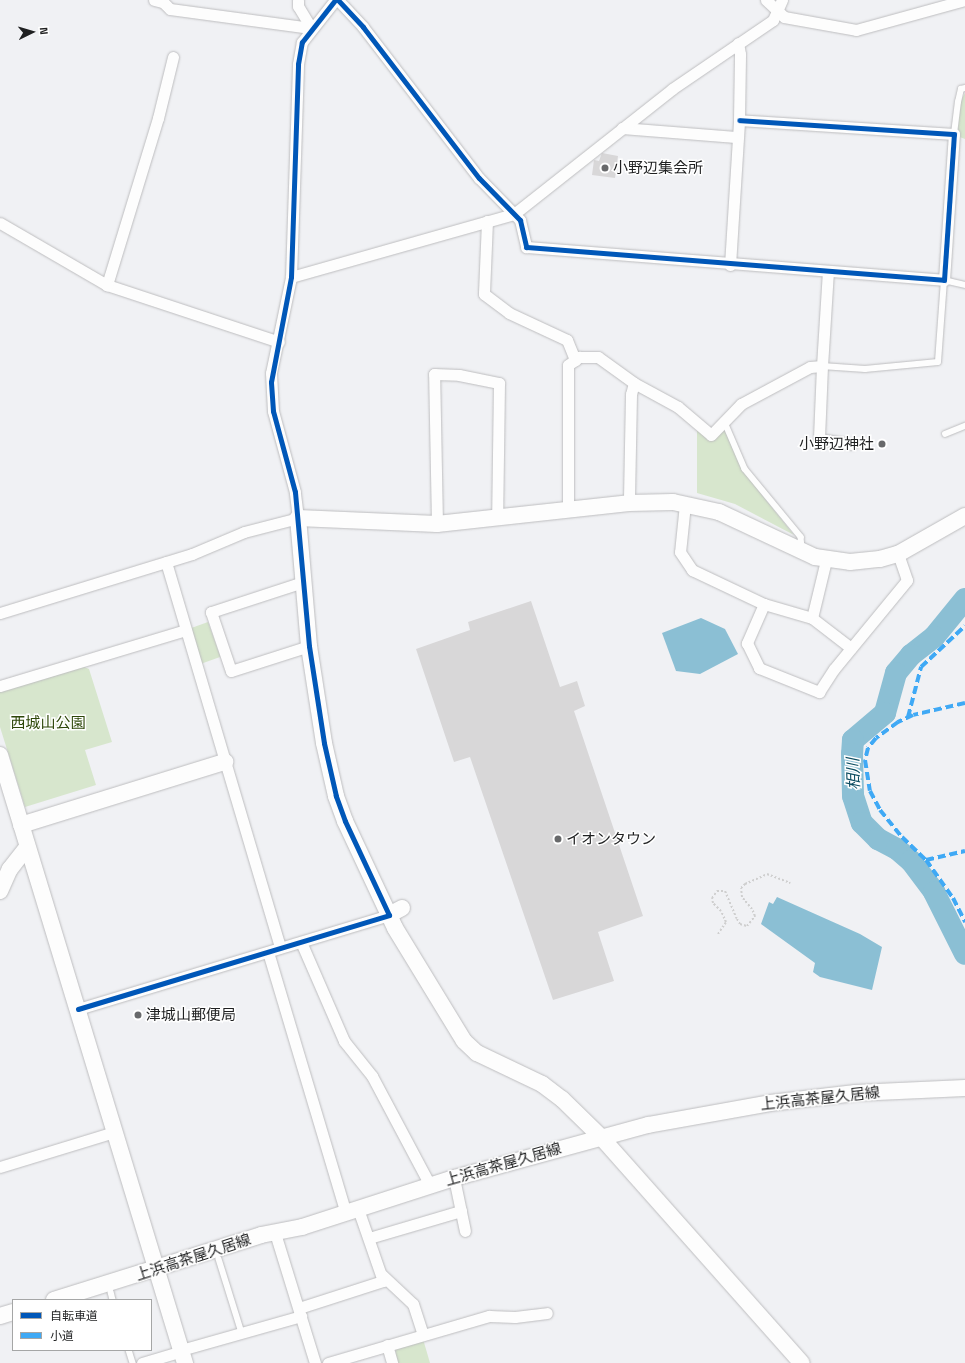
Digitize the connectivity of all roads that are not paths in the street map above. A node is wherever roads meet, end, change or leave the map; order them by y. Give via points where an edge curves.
1 (298, 0) edge
2 (335, 0) edge
3 (338, 0) edge
4 (766, 0) edge
5 (782, 0) edge
6 (965, 0) edge
7 (160, 1) edge
8 (778, 12) junction
9 (310, 28) junction
10 (738, 43) junction
11 (173, 57) dead end
12 (965, 88) edge
13 (739, 120) junction
14 (622, 128) junction
15 (954, 134) junction
16 (736, 136) junction
17 (514, 214) junction
18 (487, 221) junction
19 (0, 222) edge
20 (730, 265) junction
21 (828, 271) junction
22 (291, 277) junction
23 (944, 280) junction
24 (107, 285) junction
25 (965, 285) edge
26 (279, 342) junction
27 (575, 360) junction
28 (822, 366) junction
29 (634, 383) junction
30 (724, 419) junction
31 (965, 426) edge
32 (945, 434) dead end
33 (852, 444) dead end
34 (629, 503) junction
35 (685, 504) junction
36 (568, 510) junction
37 (965, 516) edge
38 (298, 518) junction
39 (497, 518) junction
40 (437, 524) junction
41 (802, 552) junction
42 (898, 554) junction
43 (826, 560) junction
44 (166, 562) junction
45 (303, 582) junction
46 (764, 604) junction
47 (0, 613) edge
48 (812, 618) junction
49 (186, 630) junction
50 (309, 646) junction
51 (851, 648) junction
52 (0, 686) edge
53 (0, 755) edge
54 (225, 762) junction
55 (21, 825) junction
56 (28, 847) junction
57 (0, 891) edge
58 (395, 911) junction
59 (301, 942) junction
60 (280, 948) junction
61 (268, 952) junction
62 (78, 1009) junction
63 (965, 1088) edge
64 (114, 1132) junction
65 (601, 1137) junction
66 (0, 1167) edge
67 (454, 1178) junction
68 (430, 1185) junction
69 (352, 1211) junction
70 (461, 1211) junction
71 (465, 1231) dead end
72 (275, 1233) junction
73 (368, 1238) junction
74 (219, 1259) dead end
75 (156, 1269) junction
76 (382, 1275) junction
77 (111, 1292) dead end
78 (57, 1299) edge
79 (113, 1299) edge
80 (12, 1312) edge
81 (300, 1312) junction
82 (547, 1313) dead end
83 (0, 1316) edge
84 (242, 1333) junction
85 (423, 1334) junction
86 (387, 1345) junction
87 (129, 1351) edge
88 (183, 1355) edge
89 (358, 1359) edge
90 (133, 1363) edge
91 (142, 1363) edge
92 (315, 1363) edge
93 (328, 1363) edge
94 (392, 1363) edge
95 (802, 1363) edge

1 - 9 street via 298,6
2 - 9 street
3 - 17 street via 363,27 479,178
4 - 8 street
5 - 8 street
6 - 8 street via 856,30 784,17
7 - 9 street via 170,9
8 - 10 street via 773,20
9 - 22 street via 302,42 298,64
10 - 13 street
10 - 14 street
11 - 24 street via 158,118
12 - 15 lane via 961,89
13 - 15 street
13 - 16 street
14 - 16 street
14 - 17 street
15 - 23 street
16 - 20 street
17 - 18 street
17 - 20 street via 520,220 526,247
18 - 22 street
18 - 27 street via 484,294 509,313 567,340
19 - 24 street
20 - 21 street
21 - 23 street
21 - 28 street
22 - 26 street
23 - 25 lane
23 - 28 lane via 938,362 865,369
24 - 26 street
26 - 38 street via 271,373 273,411 295,492
27 - 29 street via 579,356 598,357
27 - 36 street via 568,365
28 - 30 street via 810,367 755,397
28 - 33 street via 819,439
29 - 30 street via 678,407 711,435
29 - 34 street via 631,394
30 - 41 lane via 745,469 800,537
31 - 32 lane
34 - 35 street via 658,500
34 - 36 street
35 - 41 street via 726,515
35 - 46 street via 680,552 692,570
36 - 39 street
37 - 42 street
38 - 40 street
38 - 44 street via 244,532
38 - 45 street
39 - 40 street
39 - 40 street via 500,383 459,375 434,374
41 - 43 street
42 - 43 street via 864,561
42 - 51 street via 907,580
43 - 48 street
44 - 47 street
44 - 49 street
45 - 50 street
45 - 50 street via 211,612 231,671
46 - 48 street
46 - 51 street via 747,643 759,668 819,692
48 - 51 street
49 - 52 street
49 - 54 street
50 - 58 street via 315,696 336,796
53 - 55 street
54 - 55 street
54 - 60 street
55 - 56 street
56 - 57 street via 10,869
56 - 62 street
58 - 59 street
58 - 65 street via 464,1041 496,1064 553,1091
59 - 60 street
59 - 68 street via 344,1040 372,1076 426,1173
60 - 61 street
61 - 62 street
61 - 69 street
62 - 64 street
63 - 65 street, 上浜高茶屋久居線 via 855,1093 770,1103 648,1125
64 - 66 street
64 - 75 street
65 - 67 street, 上浜高茶屋久居線
65 - 95 street
67 - 68 street, 上浜高茶屋久居線
67 - 70 street
68 - 69 street, 上浜高茶屋久居線
69 - 72 street, 上浜高茶屋久居線
69 - 73 street
70 - 71 street
70 - 73 street
72 - 75 street, 上浜高茶屋久居線 via 261,1235
72 - 81 street
73 - 76 street
74 - 84 lane
75 - 78 street, 上浜高茶屋久居線
75 - 88 street
76 - 81 street via 383,1281
76 - 85 street via 413,1304
77 - 79 lane
80 - 83 street
81 - 84 street
81 - 92 street
82 - 85 street via 515,1317 489,1316
84 - 88 street
85 - 86 street
86 - 89 street
86 - 94 street
87 - 90 lane
88 - 91 street
89 - 93 street

